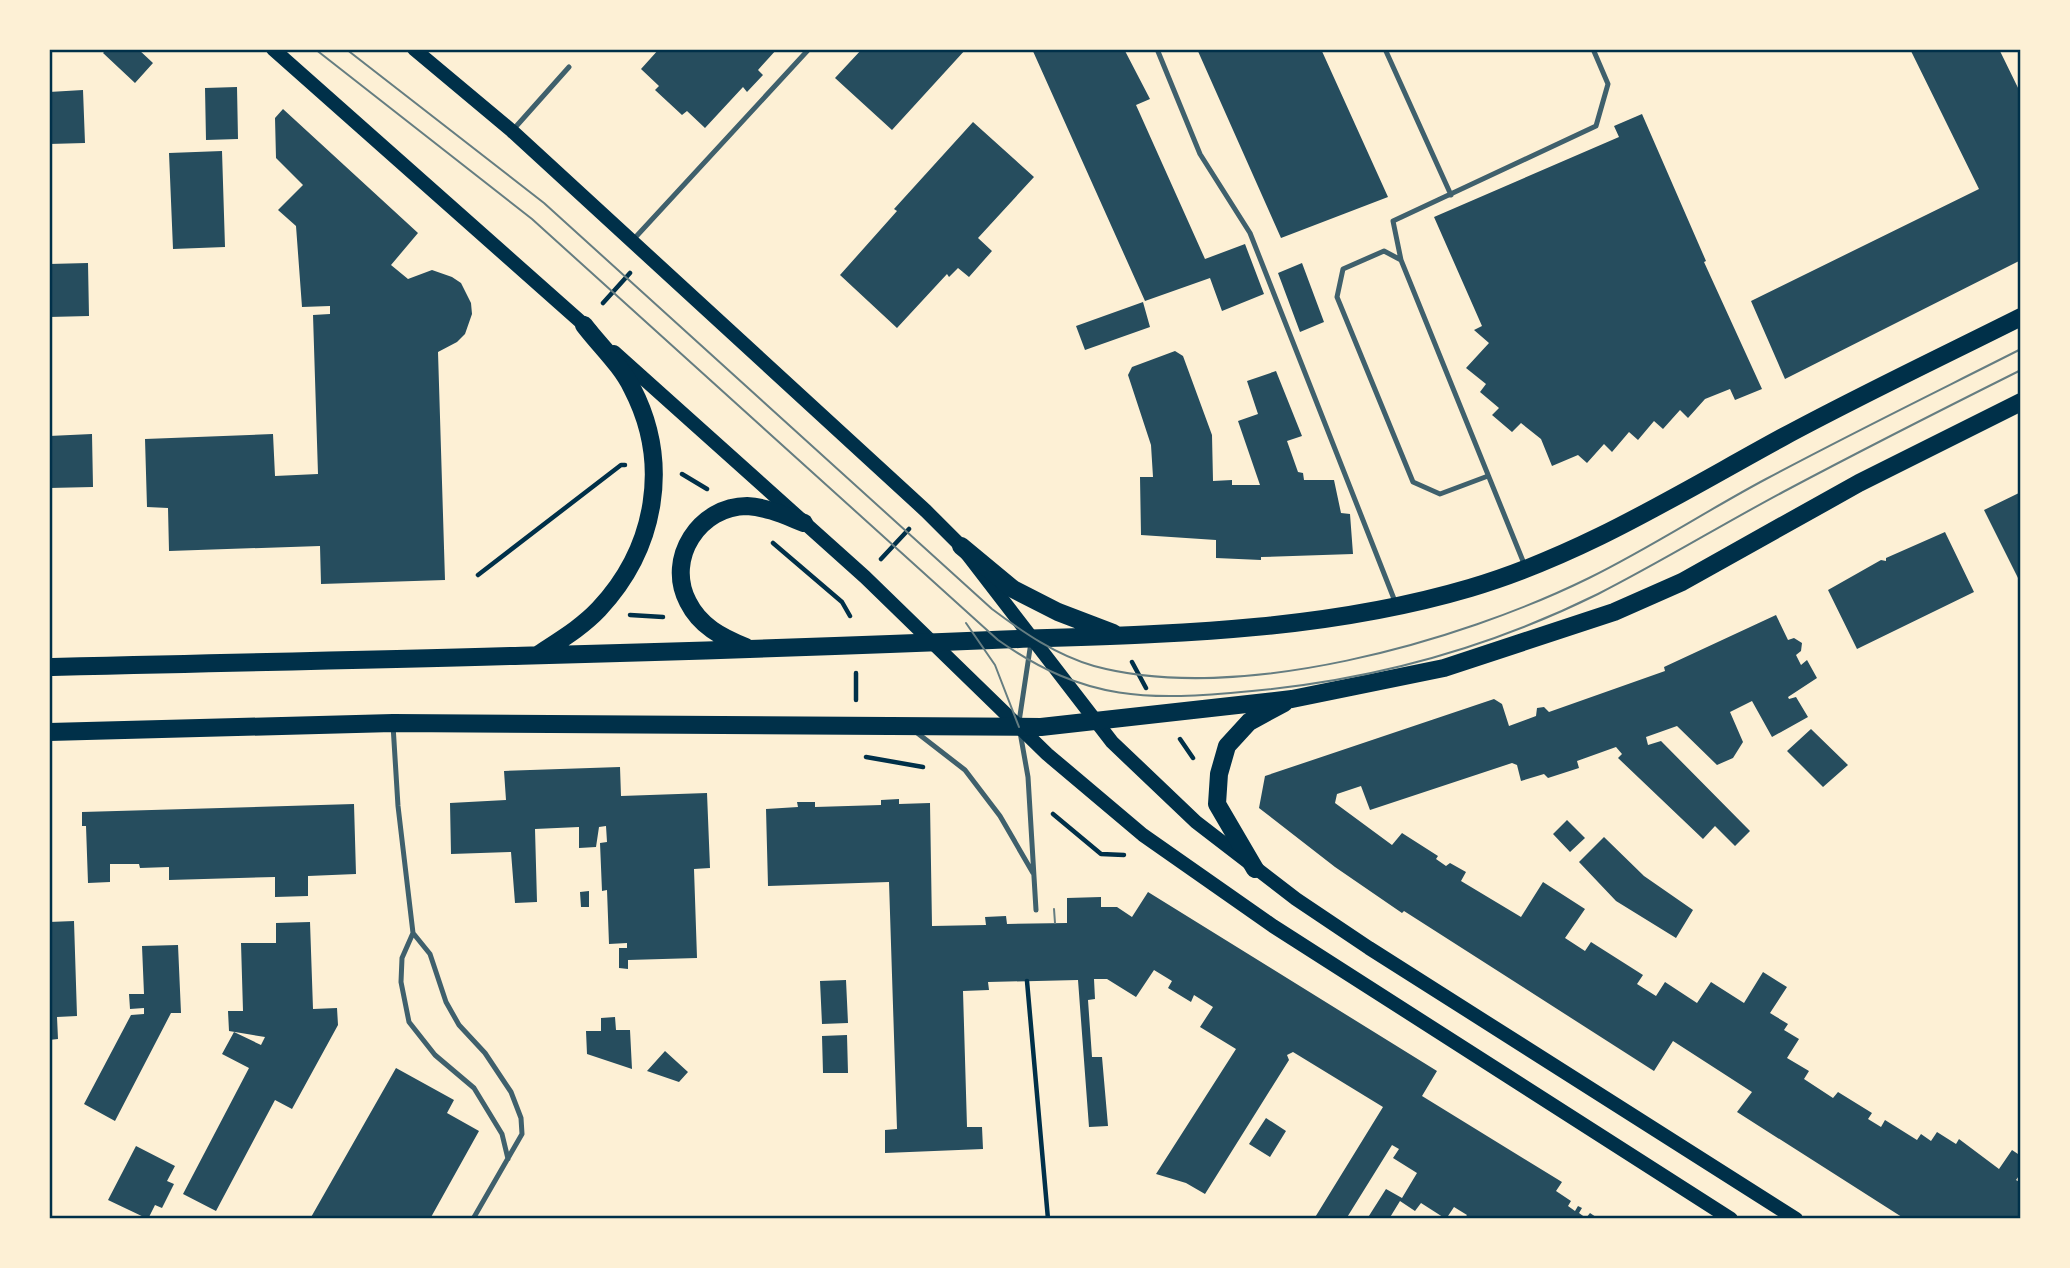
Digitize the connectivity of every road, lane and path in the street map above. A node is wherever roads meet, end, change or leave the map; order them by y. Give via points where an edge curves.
1 (273, 49) edge
2 (414, 49) edge
3 (809, 49) edge
4 (1157, 49) edge
5 (1385, 49) edge
6 (1593, 49) edge
7 (569, 67) dead end
8 (512, 131) junction
9 (1451, 195) junction
10 (632, 241) junction
11 (647, 255) junction
12 (1402, 260) junction
13 (2021, 317) edge
14 (584, 325) junction
15 (2021, 401) edge
16 (656, 468) junction
17 (1488, 476) junction
18 (804, 523) junction
19 (961, 546) junction
20 (1527, 569) junction
21 (478, 575) dead end
22 (842, 602) dead end
23 (1397, 607) junction
24 (852, 621) dead end
25 (1120, 636) junction
26 (1032, 639) junction
27 (936, 643) junction
28 (752, 649) junction
29 (539, 654) junction
30 (49, 667) edge
31 (1292, 699) junction
32 (1094, 722) junction
33 (393, 723) junction
34 (1019, 727) junction
35 (911, 728) junction
36 (49, 732) edge
37 (1255, 869) junction
38 (1034, 875) junction
39 (1036, 909) dead end
40 (414, 933) junction
41 (1027, 981) dead end
42 (508, 1159) junction
43 (473, 1219) edge
44 (1048, 1219) edge
45 (1731, 1219) edge
46 (1796, 1219) edge

1 - 14 main road
2 - 8 main road
3 - 10 lane
4 - 23 lane via 1200,155 1251,233
5 - 9 lane
6 - 9 lane via 1608,84 1596,126
7 - 8 lane
8 - 10 main road
9 - 12 lane via 1393,221
10 - 11 main road
11 - 14 path
11 - 19 main road
12 - 17 lane
12 - 17 lane via 1384,251 1343,269 1336,297 1413,482 1440,494
13 - 20 main road via 1786,435 1608,534
14 - 16 main road via 631,385 649,426
14 - 18 main road
15 - 31 main road via 1858,483 1682,582 1614,612 1444,668
16 - 21 path via 621,465
16 - 29 main road via 642,545 620,584 579,627
17 - 20 lane
18 - 27 main road
18 - 28 main road via 749,506 732,508 712,514 694,532 684,553 681,576 686,600 700,620 719,636
19 - 25 main road via 1013,589
19 - 26 main road
20 - 23 main road
22 - 24 path
23 - 25 main road via 1318,622
25 - 26 main road
26 - 27 main road
26 - 32 main road
26 - 34 lane
27 - 28 main road
27 - 34 main road
28 - 29 main road
29 - 30 main road
31 - 32 main road
31 - 37 main road via 1249,722 1227,746 1219,774 1217,804
32 - 34 main road
32 - 37 main road via 1174,802
33 - 35 main road
33 - 36 main road
33 - 40 lane
34 - 35 main road
34 - 38 lane via 1027,766
34 - 45 main road via 1110,808 1186,867
35 - 38 lane via 965,770 1000,816
37 - 46 main road via 1369,948
38 - 39 lane
40 - 42 lane via 430,954 459,1025 511,1092 522,1134
40 - 42 lane via 402,958 401,982 409,1022 435,1055 474,1088 502,1135
41 - 44 path
42 - 43 lane

